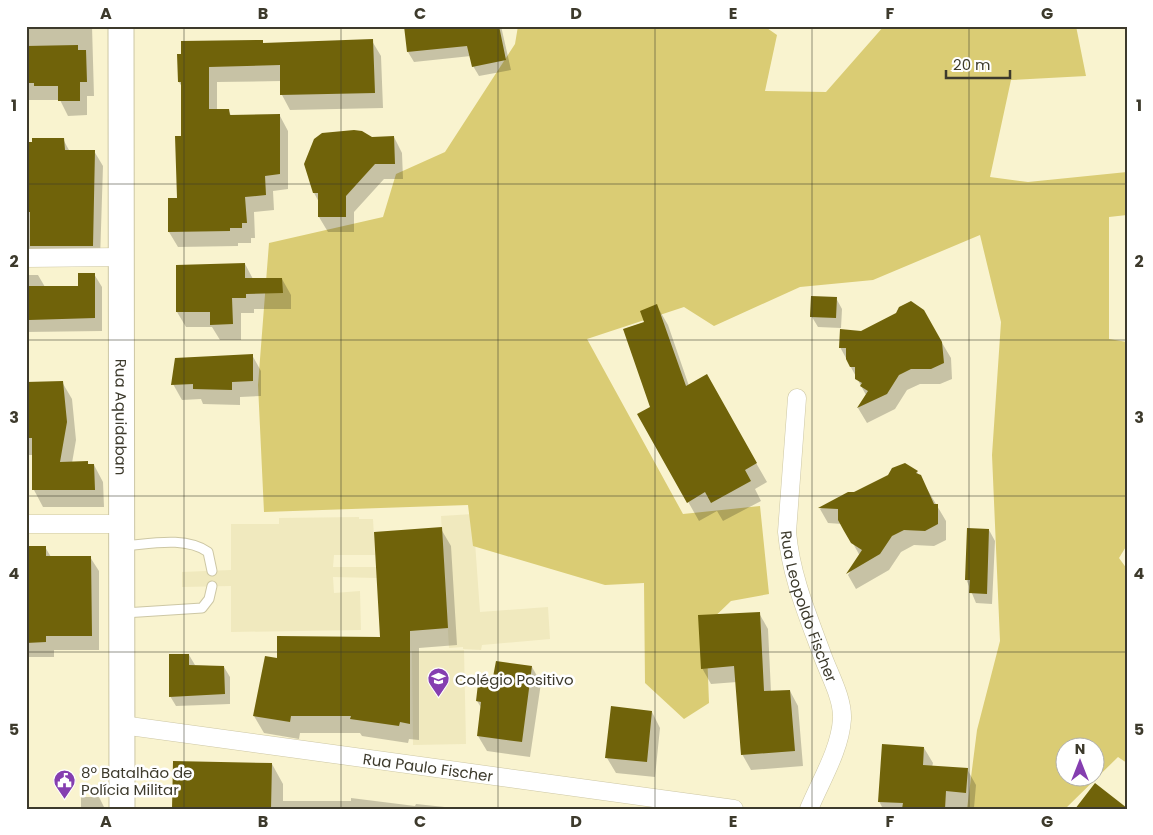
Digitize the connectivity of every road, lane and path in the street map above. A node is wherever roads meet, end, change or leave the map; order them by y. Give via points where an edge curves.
1 (121, 26) edge
2 (121, 257) junction
3 (26, 258) edge
4 (797, 398) dead end
5 (26, 524) edge
6 (122, 535) junction
7 (212, 571) dead end
8 (212, 586) dead end
9 (122, 613) junction
10 (122, 725) junction
11 (122, 809) edge
12 (734, 809) edge
13 (809, 809) edge

1 - 2 street, Rua Aquidaban
2 - 3 street
2 - 6 street, Rua Aquidaban
4 - 13 street, Rua Leopoldo Fischer via 787,532 789,554 796,584 837,694 842,718 834,753
5 - 6 street
6 - 7 lane via 199,545 208,552
6 - 9 street, Rua Aquidaban
8 - 9 lane via 202,608
9 - 10 street, Rua Aquidaban
10 - 11 street, Rua Aquidaban
10 - 12 street, Rua Paulo Fischer

